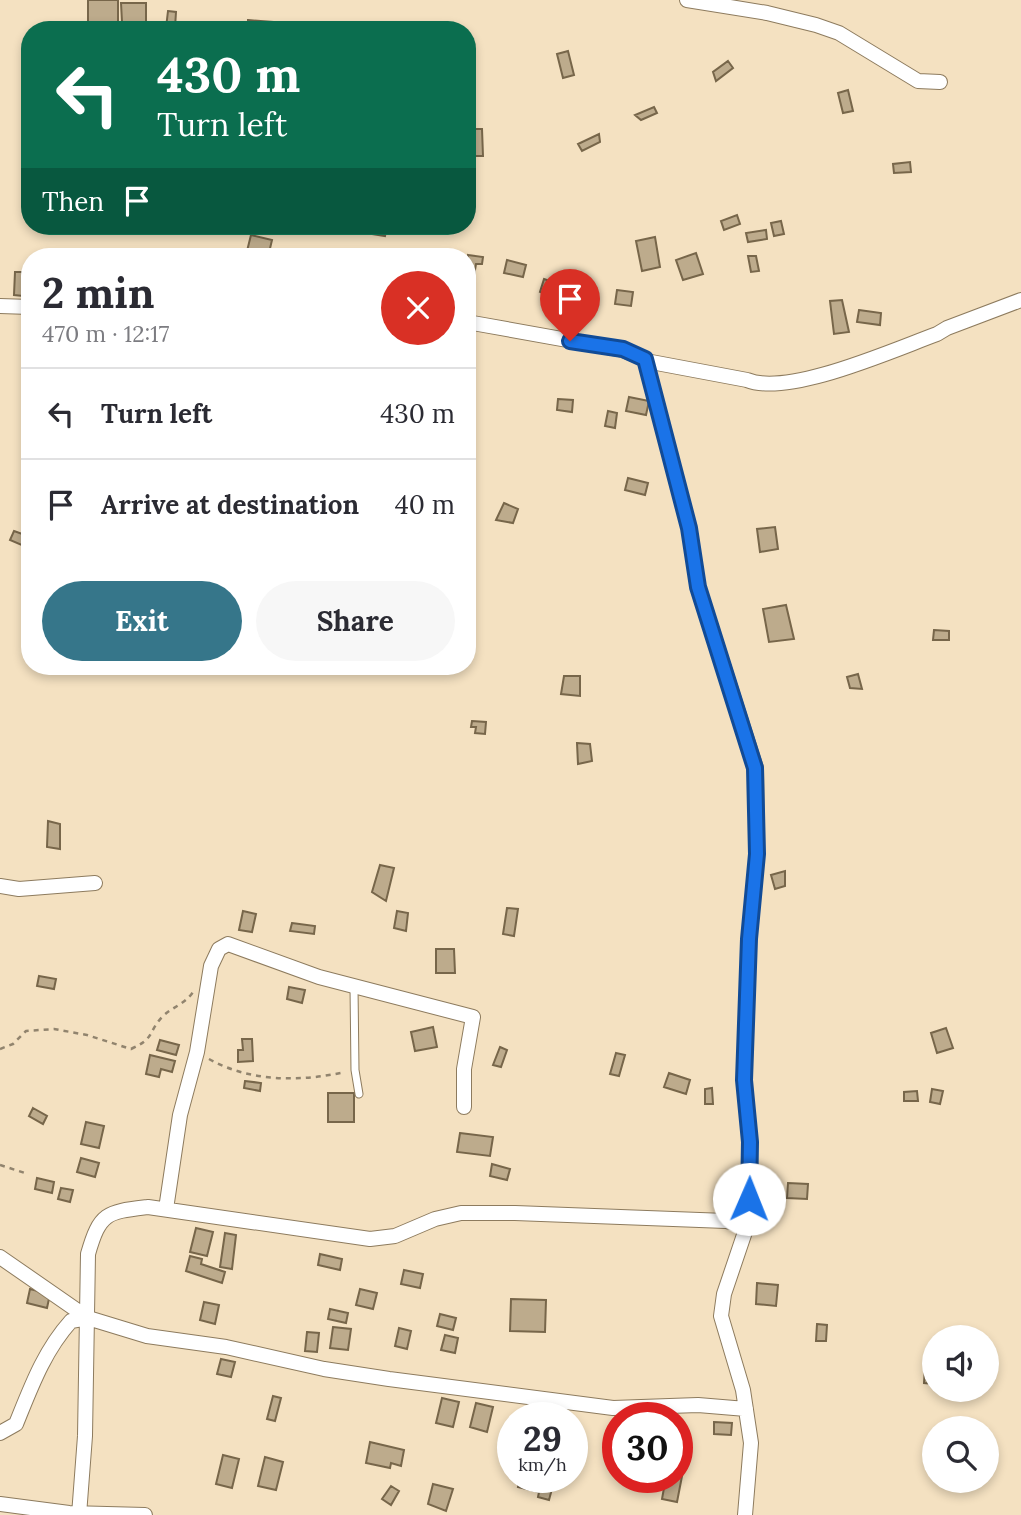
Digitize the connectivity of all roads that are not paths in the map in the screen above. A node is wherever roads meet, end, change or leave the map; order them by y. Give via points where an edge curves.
1 (687, 0) edge
2 (724, 2) edge
3 (940, 82) dead end
4 (1021, 300) edge
5 (0, 306) edge
6 (21, 307) edge
7 (476, 324) edge
8 (646, 361) junction
9 (95, 883) dead end
10 (0, 886) edge
11 (355, 986) junction
12 (359, 1094) dead end
13 (464, 1107) dead end
14 (166, 1209) junction
15 (747, 1226) junction
16 (0, 1257) edge
17 (88, 1318) junction
18 (746, 1409) junction
19 (0, 1433) edge
20 (0, 1504) edge
21 (79, 1514) edge
22 (145, 1515) edge
23 (745, 1515) edge

1 - 2 street
2 - 3 street via 839,33 918,81
4 - 8 street via 824,374 761,386
5 - 6 street
7 - 8 street via 623,349
8 - 15 street via 689,528 698,587 755,768 757,854 744,1080 750,1142
9 - 10 street
11 - 12 lane
11 - 13 street via 473,1017 464,1069
11 - 14 street via 228,944 219,949 211,966 197,1052 180,1115
14 - 15 street via 370,1239 395,1236 461,1213 726,1221
14 - 17 street via 113,1211 95,1228 88,1254
15 - 18 street via 721,1316
16 - 17 street
17 - 18 street via 148,1336 389,1379 612,1408 698,1405
17 - 19 street via 71,1321 59,1334 38,1369 16,1424
17 - 21 street
18 - 23 street via 751,1443
20 - 21 street
21 - 22 street

